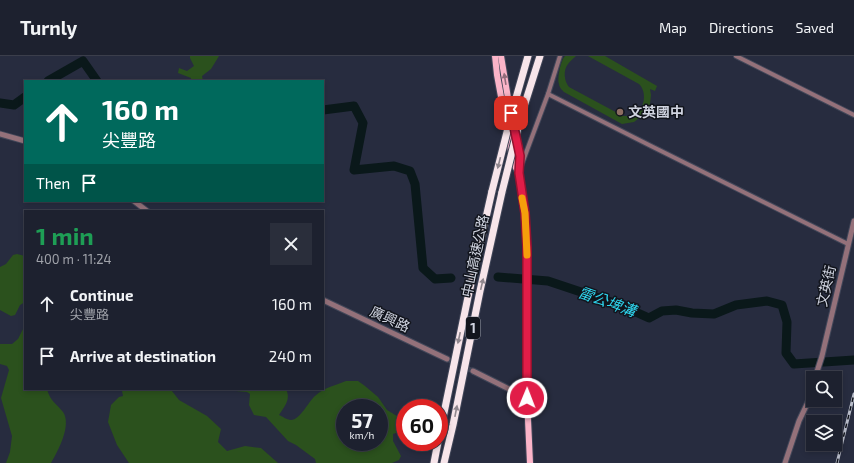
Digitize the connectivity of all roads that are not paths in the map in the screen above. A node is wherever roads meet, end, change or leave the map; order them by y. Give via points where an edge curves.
1 (495, 56) edge
2 (501, 56) edge
3 (528, 56) edge
4 (540, 56) edge
5 (560, 56) edge
6 (736, 56) edge
7 (548, 94) junction
8 (854, 115) edge
9 (0, 134) edge
10 (24, 142) edge
11 (519, 173) junction
12 (135, 202) edge
13 (146, 210) edge
14 (854, 221) edge
15 (848, 244) junction
16 (324, 300) edge
17 (448, 359) tunnel mouth
18 (473, 371) tunnel mouth
19 (818, 371) edge
20 (527, 398) junction
21 (447, 399) edge
22 (806, 406) edge
23 (436, 451) edge
24 (434, 463) edge
25 (444, 463) edge
26 (530, 463) edge
27 (785, 463) edge

1 - 11 main road via 513,162
11 -> 2 main road via 520,156
3 -> 21 highway, 中山高速公路 / 1, bridge via 492,191
25 -> 4 highway, 中山高速公路 / 1, bridge via 502,192 521,116
5 - 7 street
6 - 8 street
7 - 11 street
7 - 15 street
9 - 10 street
11 - 20 main road via 527,247
12 - 13 street
14 - 15 street, 文英街
15 - 19 street, 文英街
16 - 17 street, 廣興路
18 - 20 street
20 - 26 main road
22 - 27 street
23 - 24 highway

